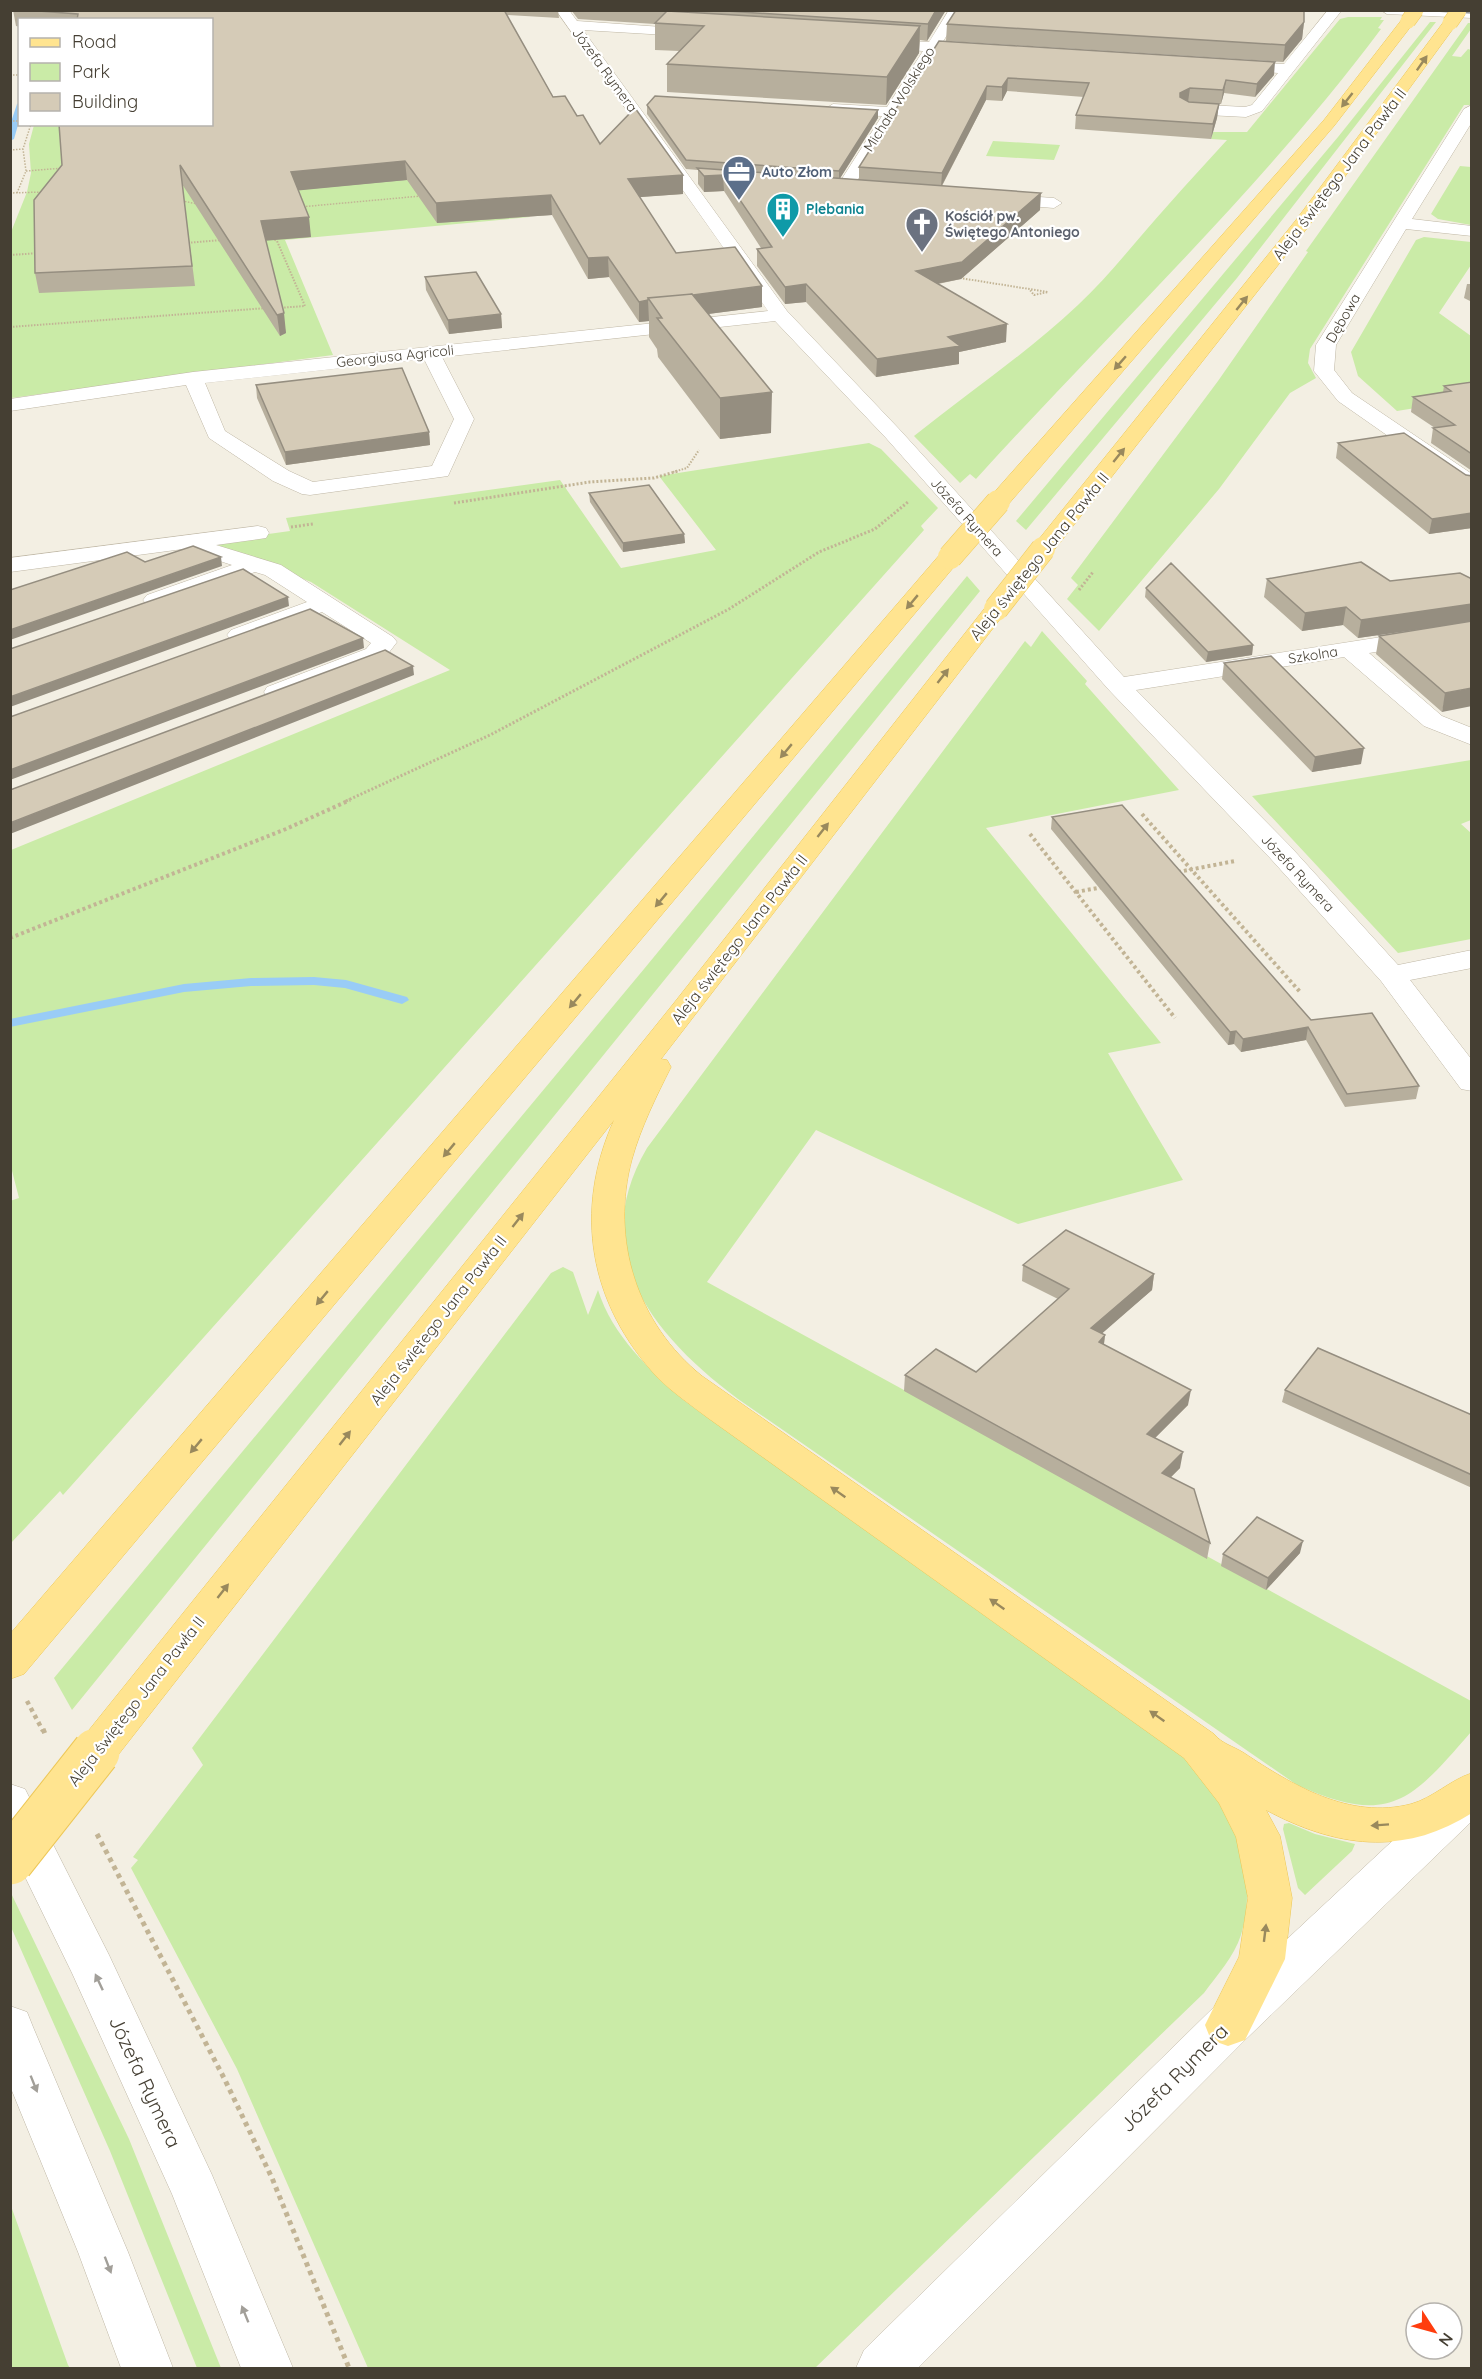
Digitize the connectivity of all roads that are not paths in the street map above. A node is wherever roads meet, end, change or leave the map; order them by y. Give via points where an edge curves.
1 (562, 10) edge
2 (956, 10) edge
3 (1336, 10) edge
4 (1387, 10) edge
5 (1472, 14) edge
6 (1412, 16) edge
7 (1455, 17) edge
8 (573, 25) junction
9 (715, 34) edge
10 (863, 43) edge
11 (931, 47) junction
12 (990, 51) edge
13 (1216, 64) edge
14 (1287, 69) junction
15 (624, 96) junction
16 (647, 97) dead end
17 (821, 108) edge
18 (1188, 109) edge
19 (1471, 109) edge
20 (891, 112) junction
21 (679, 175) junction
22 (703, 177) edge
23 (868, 189) edge
24 (984, 198) edge
25 (1054, 203) dead end
26 (1400, 223) junction
27 (1471, 231) edge
28 (780, 315) junction
29 (430, 352) junction
30 (193, 378) junction
31 (10, 405) edge
32 (1472, 484) edge
33 (258, 533) road end
34 (186, 543) junction
35 (255, 564) junction
36 (10, 565) edge
37 (324, 603) junction
38 (133, 608) edge
39 (1472, 630) edge
40 (212, 645) edge
41 (1348, 649) junction
42 (1118, 685) junction
43 (254, 700) edge
44 (1472, 737) edge
45 (1472, 959) edge
46 (1391, 975) junction
47 (685, 1009) junction
48 (1472, 1082) edge
49 (21, 1664) edge
50 (1199, 1746) junction
51 (1472, 1792) edge
52 (10, 1801) edge
53 (10, 1861) edge
54 (1228, 2025) junction
55 (10, 2027) edge
56 (147, 2368) edge
57 (267, 2368) edge
58 (882, 2368) edge

1 - 8 street, Józefa Rymera
2 - 11 street, Michała Wolskiego
3 - 14 street
4 - 5 street
6 -> 49 main road, bridge via 1329,123 950,557
47 -> 7 main road, Aleja świętego Jana Pawła II, bridge via 1043,549 1280,254
8 - 9 street
8 - 15 street, Józefa Rymera
10 - 11 street
11 - 12 street
11 - 20 street, Michała Wolskiego
13 - 14 street
14 - 18 street via 1257,108 1246,112
15 - 16 street
15 - 21 street, Józefa Rymera
17 - 20 street
19 - 26 street, Dębowa
20 - 23 street, Michała Wolskiego via 839,187
21 - 22 street
21 - 28 street, Józefa Rymera
24 - 25 street
26 - 27 street
26 - 32 street, Dębowa via 1326,345 1324,371 1345,397
28 - 29 street, Georgiusa Agricoli
28 - 42 street, Józefa Rymera
29 - 30 street, Georgiusa Agricoli
29 - 30 street via 464,418 440,471 310,489 281,476 216,434
30 - 31 street, Georgiusa Agricoli
33 - 34 street
34 - 35 street
34 - 36 street
35 - 37 street via 273,570
35 - 38 street
37 - 40 street
37 - 43 street via 385,642 375,654
39 - 41 street, Szkolna
41 - 42 street, Szkolna
41 - 44 street via 1433,721
42 - 46 street, Józefa Rymera via 1280,852
45 - 46 street
46 - 48 street, Józefa Rymera
50 -> 47 main road via 721,1409 671,1369 649,1343 631,1315 613,1274 609,1190 619,1149 640,1098
53 -> 47 main road, Aleja świętego Jana Pawła II, bridge
51 -> 50 main road via 1442,1810 1407,1823 1365,1826 1317,1814 1269,1792
54 -> 50 main road via 1262,1959 1270,1898 1258,1836 1234,1791
51 - 54 street, Józefa Rymera
57 -> 52 street, Józefa Rymera via 195,2191
54 - 58 street, Józefa Rymera
55 -> 56 street

